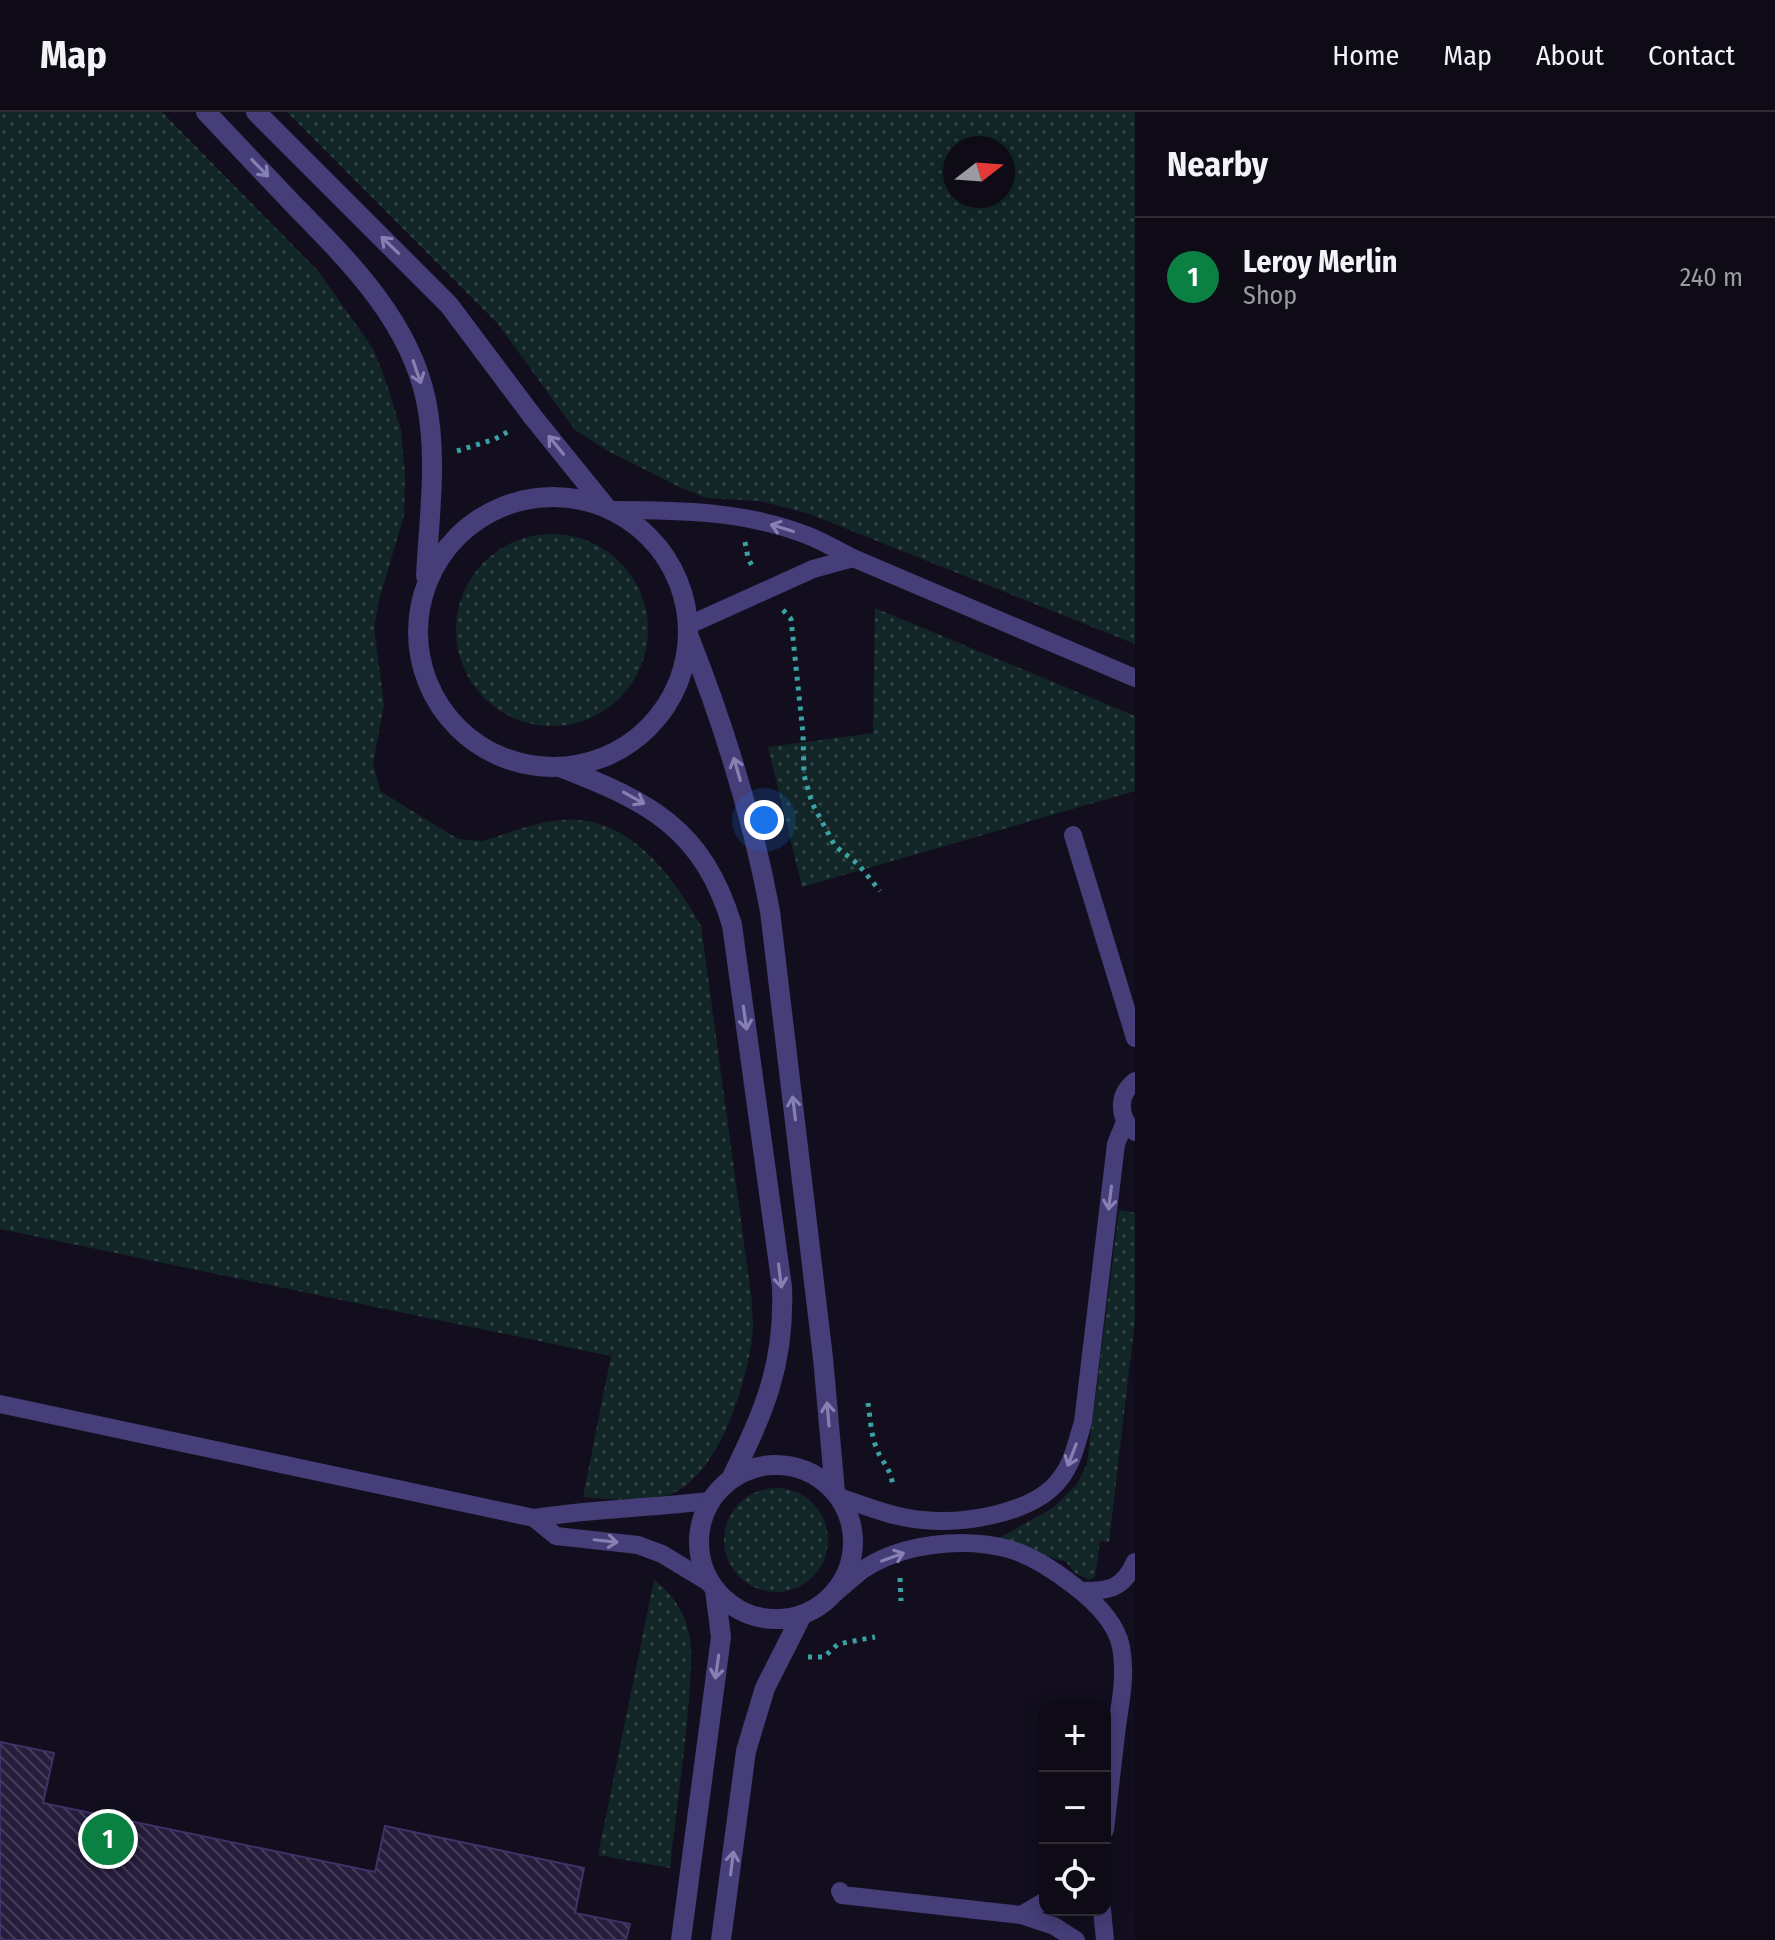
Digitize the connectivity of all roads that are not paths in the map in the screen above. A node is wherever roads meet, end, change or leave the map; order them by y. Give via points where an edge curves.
1 (206, 112) edge
2 (256, 112) edge
3 (609, 508) junction
4 (853, 558) junction
5 (425, 585) junction
6 (689, 631) junction
7 (1135, 678) edge
8 (562, 768) junction
9 (1073, 835) dead end
10 (1135, 1038) edge
11 (1135, 1081) edge
12 (1130, 1127) edge
13 (0, 1404) edge
14 (732, 1477) junction
15 (837, 1495) junction
16 (709, 1501) junction
17 (534, 1518) junction
18 (1135, 1562) edge
19 (712, 1586) junction
20 (1082, 1591) junction
21 (828, 1599) junction
22 (802, 1615) junction
23 (1111, 1775) edge
24 (840, 1891) dead end
25 (1039, 1904) edge
26 (1021, 1915) junction
27 (1103, 1916) edge
28 (681, 1940) edge
29 (721, 1940) edge
30 (1076, 1940) edge
31 (1105, 1940) edge

1 -> 5 street via 371,288 415,365 434,459
3 -> 2 street via 449,305
4 -> 3 lane via 809,536 740,517
3 - 5 street via 570,496 533,497 498,507 467,526 442,553
3 - 6 street via 648,535 674,569
4 - 6 lane via 813,569
4 - 7 lane
5 - 8 street via 417,629 421,659 444,714 477,745 518,763
6 - 8 street via 681,677 663,712 636,740 601,760
15 -> 6 street via 770,911 735,761
8 -> 14 street via 650,806 677,828 722,892 732,925 783,1318 772,1384
9 - 10 lane
11 - 12 lane via 1123,1094 1122,1113
12 -> 15 lane via 1116,1144 1083,1422 1059,1481 1013,1510 960,1520 921,1520
13 - 17 lane
14 - 15 street via 752,1467 797,1467
14 - 16 street
15 - 21 street via 853,1531 853,1550 840,1585
16 - 17 lane
16 - 19 street via 698,1542
17 -> 19 lane via 556,1536 638,1545 662,1554
18 - 20 lane via 1118,1585
19 - 22 street via 733,1606 755,1616
19 -> 28 street via 721,1637
21 -> 20 lane via 863,1570 899,1554 967,1543 1028,1556
20 - 23 lane via 1112,1624 1121,1648
21 - 22 street
29 -> 22 street via 746,1751 765,1688
24 - 26 lane
25 - 26 lane
26 - 30 lane
27 - 31 lane

